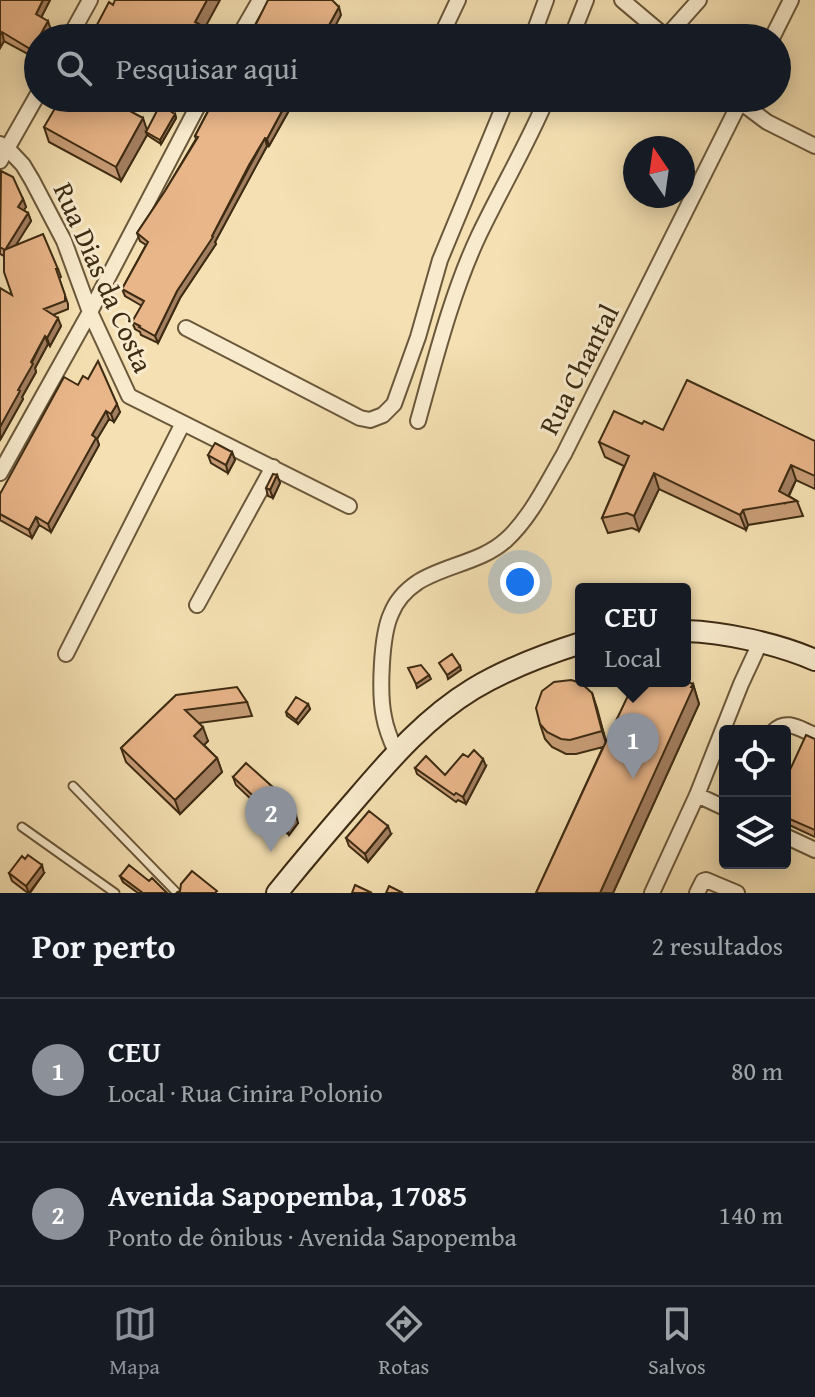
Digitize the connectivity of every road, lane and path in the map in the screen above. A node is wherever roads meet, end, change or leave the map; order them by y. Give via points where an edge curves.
1 (90, 0) edge
2 (260, 0) edge
3 (458, 0) edge
4 (546, 0) edge
5 (586, 0) edge
6 (622, 0) edge
7 (699, 0) edge
8 (791, 0) edge
9 (77, 24) edge
10 (246, 24) edge
11 (447, 24) edge
12 (537, 24) edge
13 (577, 24) edge
14 (650, 24) edge
15 (678, 24) edge
16 (779, 24) edge
17 (27, 112) edge
18 (195, 112) edge
19 (501, 112) edge
20 (541, 112) edge
21 (733, 112) edge
22 (755, 112) edge
23 (815, 146) edge
24 (2, 151) edge
25 (90, 312) junction
26 (186, 328) dead end
27 (418, 421) dead end
28 (183, 423) junction
29 (273, 467) junction
30 (0, 473) edge
31 (349, 506) dead end
32 (197, 605) dead end
33 (691, 631) edge
34 (760, 643) junction
35 (575, 645) edge
36 (66, 654) dead end
37 (815, 660) edge
38 (791, 725) edge
39 (815, 735) edge
40 (396, 752) junction
41 (73, 786) dead end
42 (697, 795) junction
43 (719, 805) edge
44 (22, 827) dead end
45 (791, 839) edge
46 (815, 850) edge
47 (701, 886) edge
48 (115, 893) edge
49 (177, 893) edge
50 (277, 893) edge
51 (652, 893) edge
52 (737, 893) edge

1 - 9 street
2 - 10 street
3 - 11 street
4 - 12 street
5 - 13 street
6 - 14 street
7 - 15 street
8 - 16 street
17 - 24 street
18 - 25 street
19 - 26 street via 440,260 394,404 383,415 360,418
20 - 27 street via 478,237
21 - 40 street, Rua Chantal via 564,454 518,527 483,555 439,571 398,600 385,638 382,690 383,716
22 - 23 street
24 - 25 street, Rua Dias da Costa via 23,165 64,241
25 - 28 street, Rua Dias da Costa via 129,396
25 - 30 street
28 - 29 street
28 - 36 street
29 - 31 street
29 - 32 street
33 - 34 main road
34 - 37 main road
34 - 42 street
35 - 40 main road via 510,669 472,690
38 - 39 street
40 - 50 main road
41 - 49 lane
42 - 43 street
42 - 51 street
44 - 48 lane
45 - 46 street
47 - 52 street

